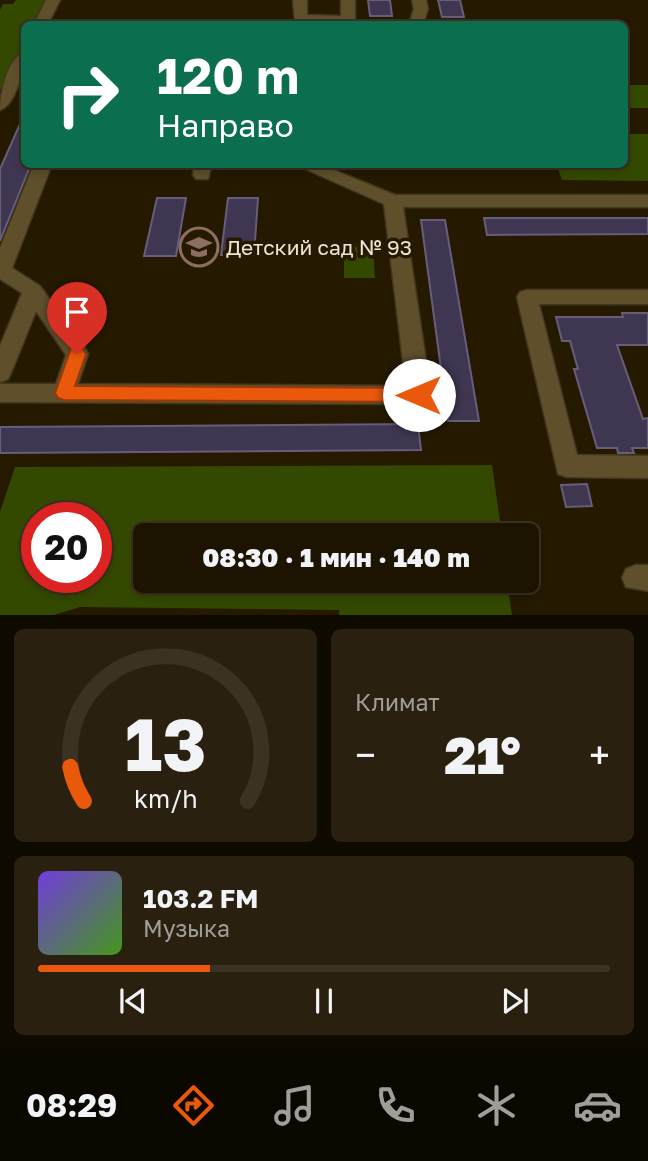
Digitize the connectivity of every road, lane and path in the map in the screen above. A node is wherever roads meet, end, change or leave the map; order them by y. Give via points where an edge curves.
1 (53, 0) edge
2 (300, 0) edge
3 (348, 0) edge
4 (419, 0) edge
5 (42, 21) edge
6 (417, 21) edge
7 (21, 63) edge
8 (0, 105) edge
9 (41, 168) edge
10 (312, 168) edge
11 (393, 201) junction
12 (648, 201) edge
13 (0, 271) edge
14 (33, 291) junction
15 (648, 297) edge
16 (0, 373) edge
17 (0, 393) edge
18 (64, 393) junction
19 (648, 467) edge

1 - 5 street
2 - 3 street via 300,19 348,20
4 - 6 street
7 - 8 street
9 - 13 street
10 - 11 street
11 - 12 street
11 - 18 street via 419,395
13 - 14 street
14 - 16 street
14 - 18 street via 77,354
15 - 19 street via 527,297 567,466
17 - 18 street

